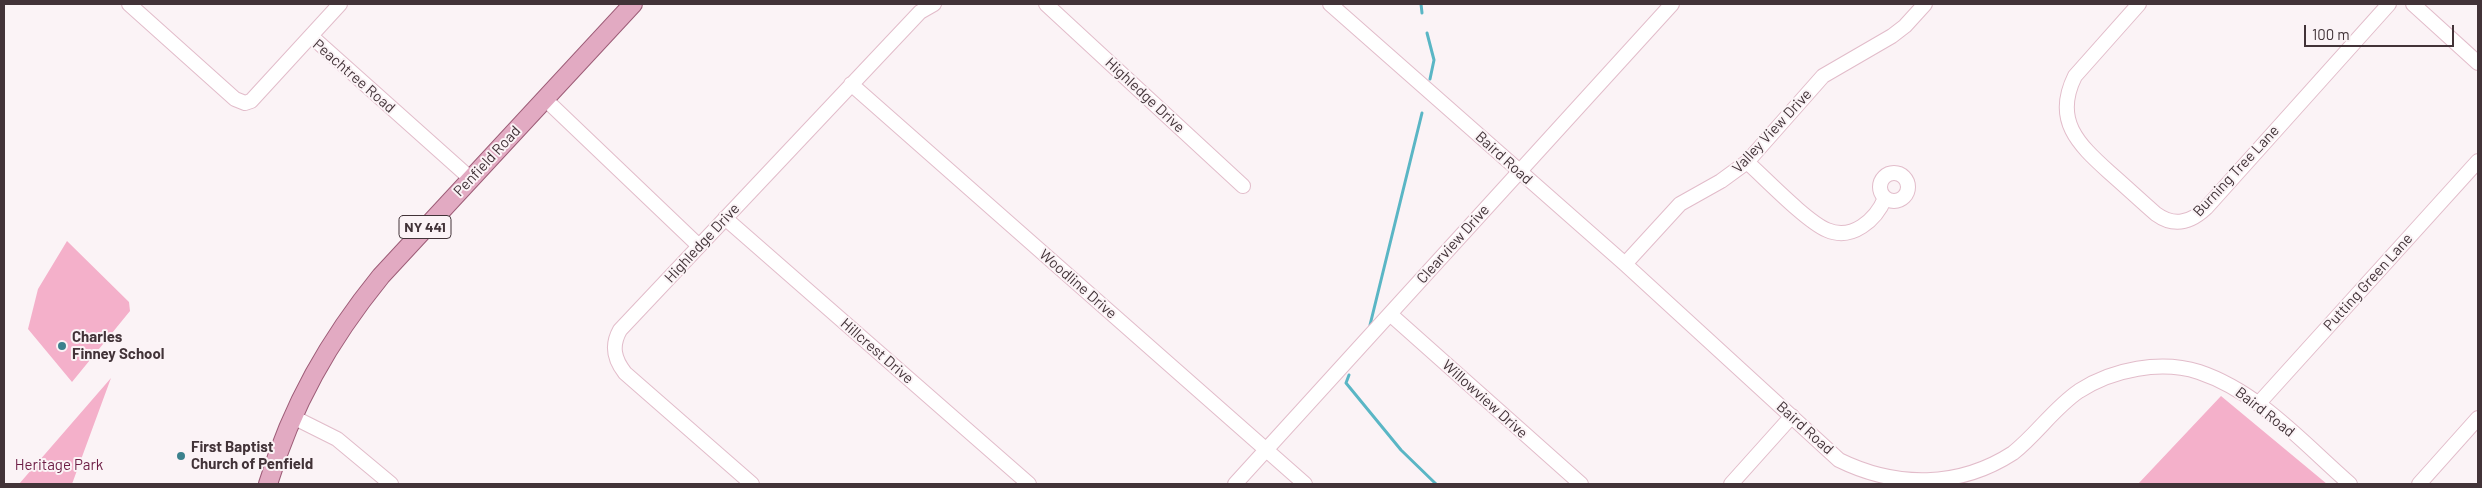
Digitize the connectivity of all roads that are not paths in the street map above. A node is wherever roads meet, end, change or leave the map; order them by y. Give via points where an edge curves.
1 (127, 4) edge
2 (340, 4) edge
3 (633, 4) edge
4 (934, 4) edge
5 (1046, 4) edge
6 (1330, 4) edge
7 (1672, 4) edge
8 (1925, 4) edge
9 (2138, 4) edge
10 (2389, 4) edge
11 (2413, 4) edge
12 (311, 36) junction
13 (2478, 63) edge
14 (850, 84) junction
15 (545, 99) junction
16 (2478, 161) edge
17 (1747, 162) junction
18 (1519, 172) junction
19 (470, 178) junction
20 (1243, 186) dead end
21 (1885, 198) dead end
22 (725, 218) junction
23 (699, 246) junction
24 (1625, 264) junction
25 (1390, 314) junction
26 (2258, 403) junction
27 (1792, 416) junction
28 (293, 417) junction
29 (2478, 418) edge
30 (1266, 450) junction
31 (1888, 482) edge
32 (268, 484) edge
33 (391, 484) edge
34 (752, 484) edge
35 (1029, 484) edge
36 (1235, 484) edge
37 (1305, 484) edge
38 (1581, 484) edge
39 (1732, 484) edge
40 (2350, 484) edge
41 (2418, 484) edge

1 - 12 street, Peachtree Road via 240,102 251,101
2 - 12 street
3 - 15 main road, Penfield Road / NY 441
4 - 14 street, Highledge Drive via 920,12
5 - 20 street, Highledge Drive
6 - 18 street, Baird Road
7 - 18 street, Clearview Drive
8 - 17 street, Valley View Drive via 1892,36 1823,76
9 - 10 street, Burning Tree Lane via 2075,76 2069,88 2066,114 2070,128 2086,152 2156,214 2174,223 2196,217 2206,208
11 - 13 street
12 - 19 street, Peachtree Road
14 - 22 street, Highledge Drive
14 - 30 street, Woodline Drive
15 - 19 main road, Penfield Road / NY 441
15 - 23 street
16 - 26 street, Putting Green Lane
17 - 21 street via 1816,225 1835,233 1854,231 1865,225 1881,208
17 - 24 street, Valley View Drive via 1721,182 1680,204
18 - 24 street, Baird Road
18 - 25 street, Clearview Drive
19 - 28 main road, Penfield Road / NY 441 via 353,311 319,362
22 - 23 street, Highledge Drive
22 - 35 street, Hillcrest Drive
23 - 34 street, Highledge Drive via 620,330 614,346 615,354 625,373
24 - 27 street, Baird Road
25 - 30 street, Clearview Drive
25 - 38 street, Willowview Drive
26 - 31 street, Baird Road via 2230,385 2198,372 2166,367 2131,370 2079,391 2013,452 1973,477 1938,483
26 - 40 street, Baird Road
27 - 31 street, Baird Road via 1839,460
27 - 39 street
28 - 32 main road, Penfield Road / NY 441
28 - 33 street via 337,439
29 - 41 street
30 - 36 street, Clearview Drive
30 - 37 street, Woodline Drive

